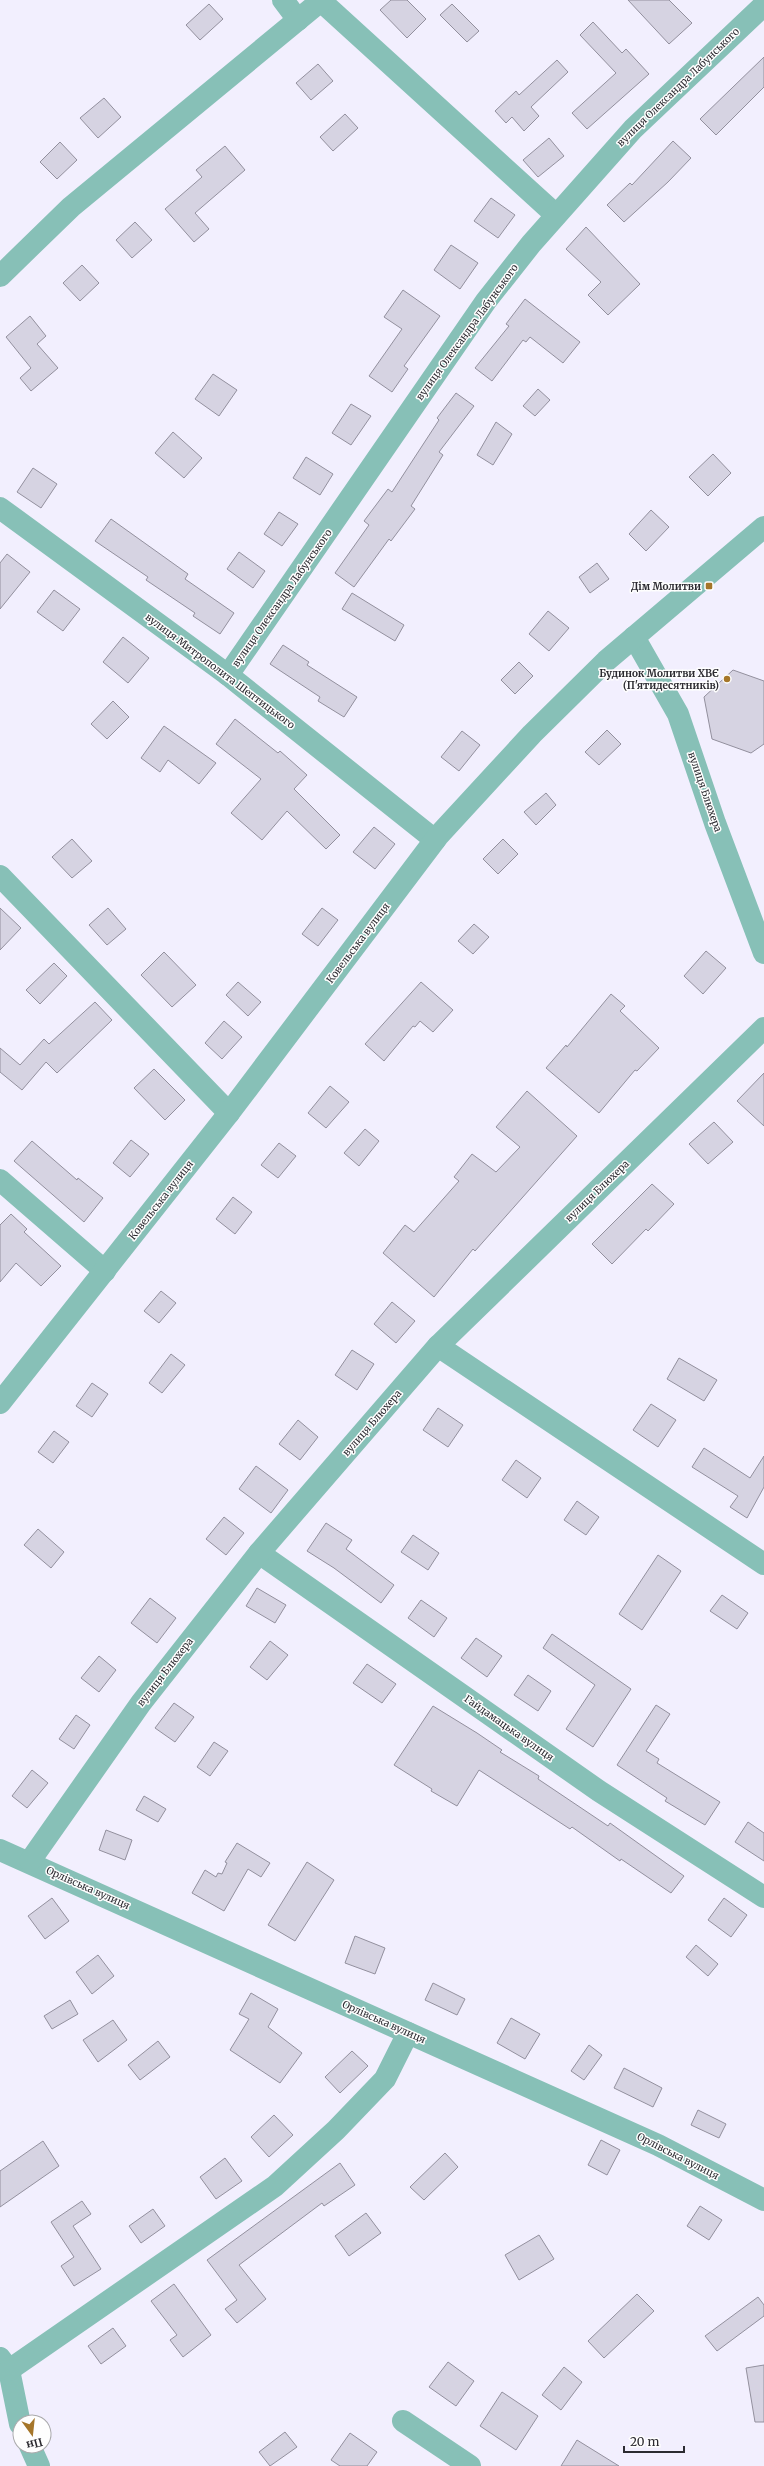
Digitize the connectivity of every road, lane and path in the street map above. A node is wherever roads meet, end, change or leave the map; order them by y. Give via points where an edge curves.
1 (283, 0) edge
2 (322, 0) edge
3 (764, 5) edge
4 (298, 20) junction
5 (556, 215) junction
6 (0, 276) edge
7 (0, 508) edge
8 (764, 527) edge
9 (634, 638) junction
10 (228, 676) junction
11 (436, 840) junction
12 (0, 876) edge
13 (764, 953) edge
14 (764, 1028) edge
15 (229, 1113) junction
16 (0, 1180) edge
17 (105, 1271) junction
18 (438, 1346) junction
19 (0, 1404) edge
20 (259, 1553) junction
21 (764, 1564) edge
22 (0, 1850) edge
23 (30, 1861) junction
24 (764, 1897) edge
25 (408, 2033) junction
26 (764, 2200) edge
27 (5, 2364) edge
28 (18, 2414) edge
29 (403, 2421) dead end
30 (34, 2454) edge
31 (39, 2466) edge
32 (470, 2466) edge

1 - 4 street
2 - 4 street
2 - 5 street
3 - 5 street, вулиця Олександра Лабунського via 632,129
4 - 6 street via 71,207
5 - 10 street, вулиця Олександра Лабунського via 486,301
7 - 10 street, вулиця Митрополита Шептицького
8 - 9 street, Ковельська вулиця
9 - 11 street, Ковельська вулиця via 606,661 532,734
9 - 13 street, вулиця Блюхера via 678,714
10 - 11 street, вулиця Митрополита Шептицького
11 - 15 street, Ковельська вулиця
12 - 15 street
14 - 18 street, вулиця Блюхера
15 - 17 street, Ковельська вулиця
16 - 17 street
17 - 19 street, Ковельська вулиця
18 - 20 street, вулиця Блюхера
18 - 21 street
20 - 23 street, вулиця Блюхера via 141,1703
20 - 24 street, Гайдамацька вулиця via 598,1791
22 - 23 street, Орлівська вулиця
23 - 25 street, Орлівська вулиця
25 - 26 street, Орлівська вулиця via 658,2145
25 - 27 street via 386,2079 336,2130 275,2186
27 - 28 street
29 - 32 street
30 - 31 street

